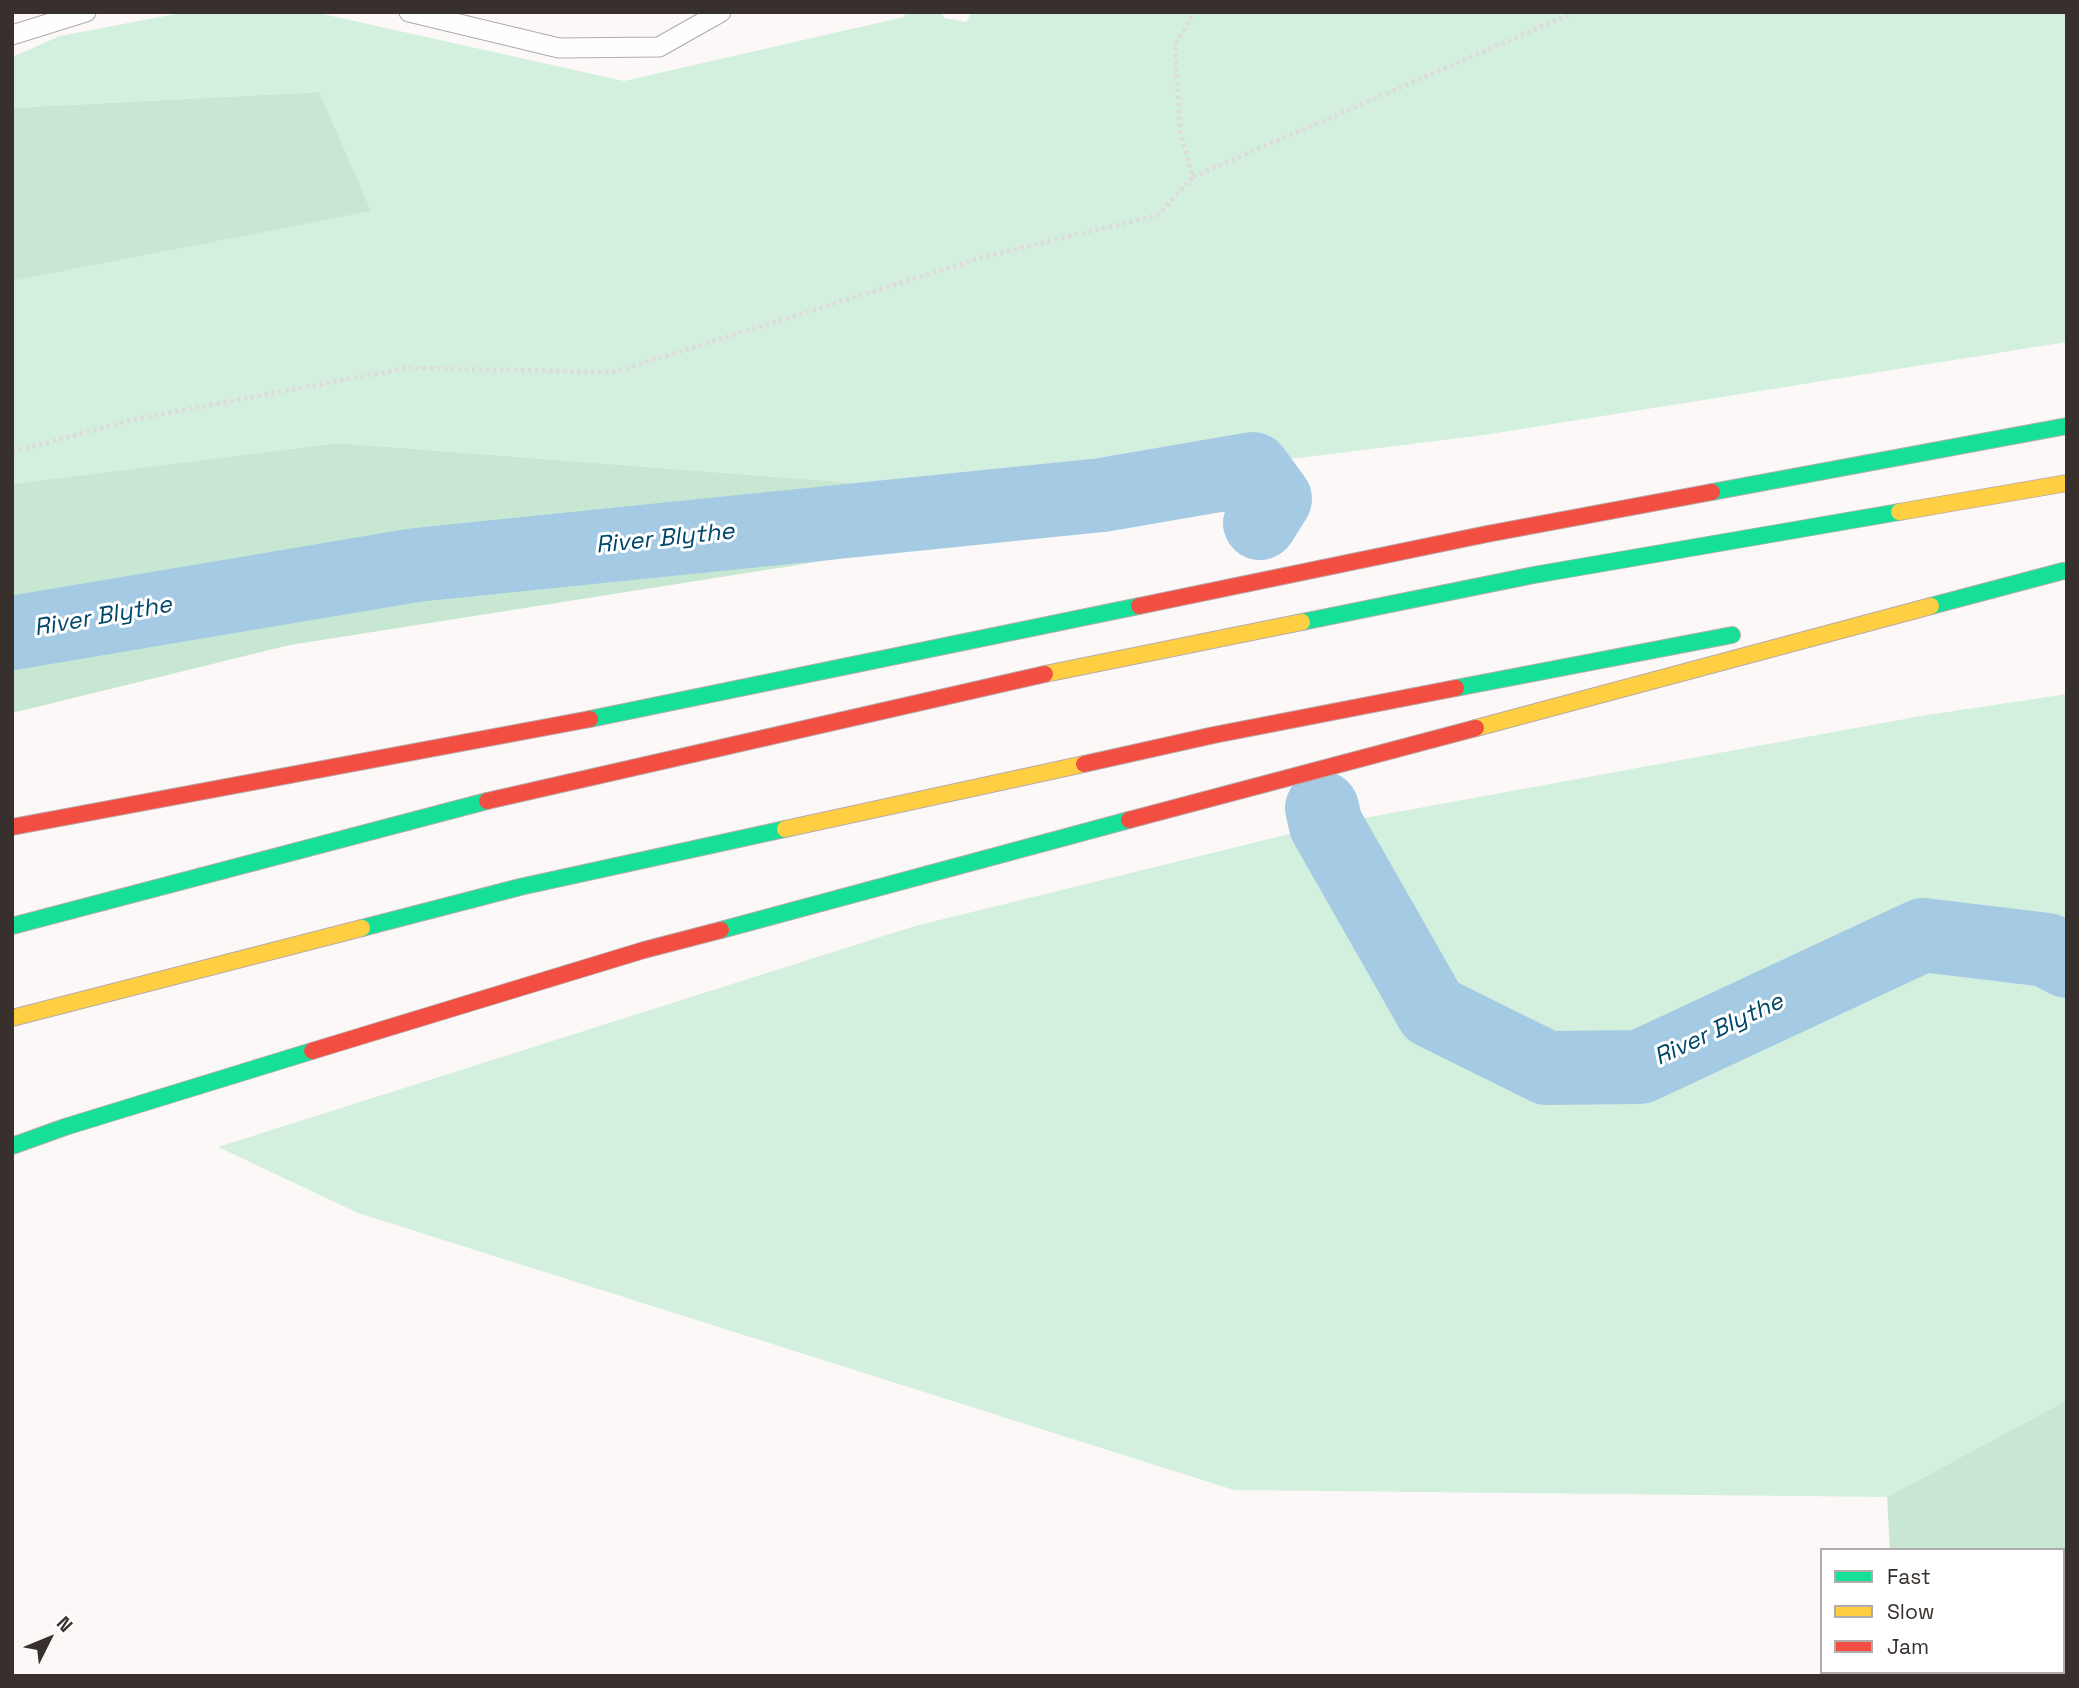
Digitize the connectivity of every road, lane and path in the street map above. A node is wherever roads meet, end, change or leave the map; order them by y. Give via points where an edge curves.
1 (86, 12) edge
2 (409, 12) edge
3 (721, 12) edge
4 (1194, 12) edge
5 (1575, 12) edge
6 (12, 35) edge
7 (1193, 177) junction
8 (2067, 426) edge
9 (12, 452) edge
10 (2067, 483) edge
11 (2065, 571) edge
12 (1830, 616) dead end
13 (1748, 632) dead end
14 (12, 827) edge
15 (12, 926) edge
16 (12, 1018) edge
17 (12, 1146) edge

1 - 6 lane
2 - 3 lane via 559,48 659,47
4 - 7 path via 1175,46 1180,130
5 - 7 path
7 - 9 path via 1158,215 984,257 614,372 407,369 136,419
8 - 14 highway via 1487,534 593,718
10 - 15 highway via 1534,575 1042,675 464,806
11 - 12 highway
11 - 17 highway via 644,950
13 - 16 highway via 1214,735 520,887

